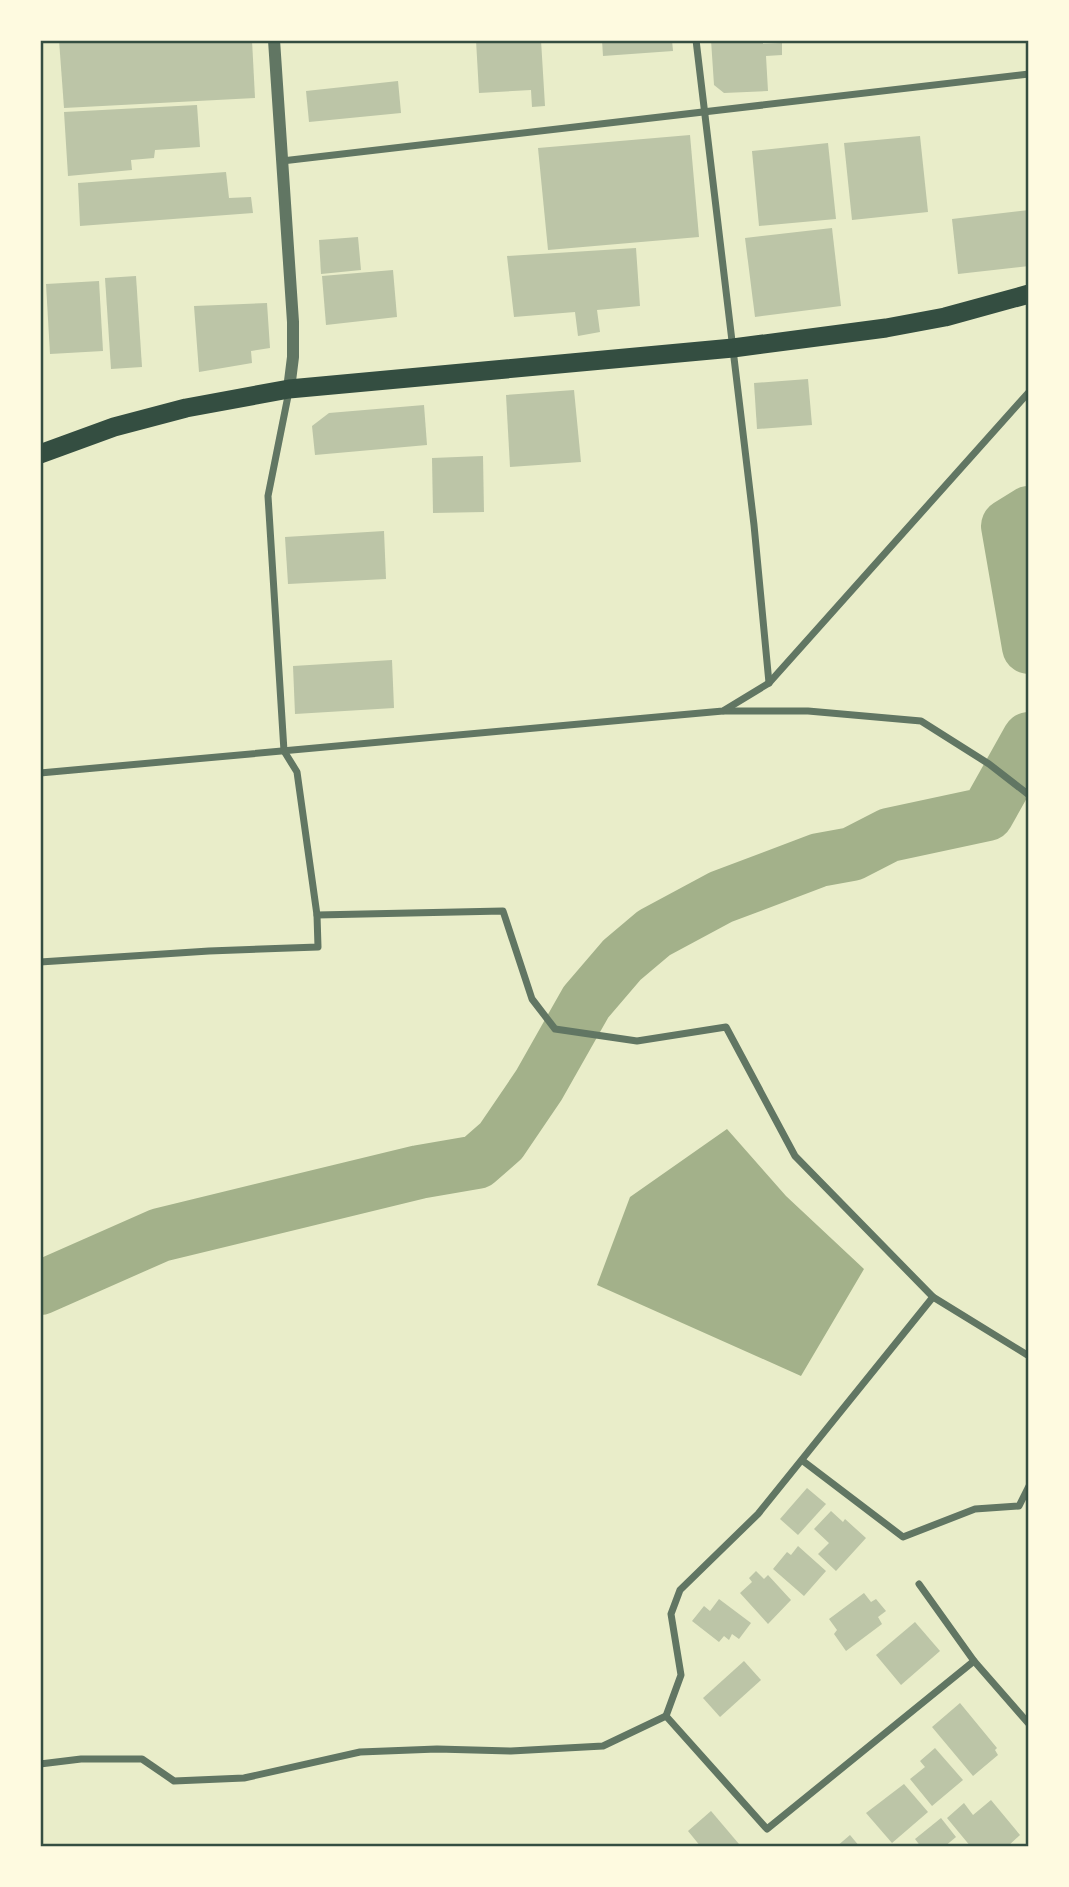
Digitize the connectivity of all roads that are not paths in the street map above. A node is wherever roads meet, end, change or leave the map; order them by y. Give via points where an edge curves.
1 (274, 40) edge
2 (696, 40) edge
3 (1029, 74) edge
4 (705, 114) junction
5 (282, 162) junction
6 (1029, 293) edge
7 (733, 348) junction
8 (289, 389) junction
9 (1029, 392) edge
10 (40, 454) edge
11 (769, 683) junction
12 (723, 711) junction
13 (284, 751) junction
14 (40, 773) edge
15 (1029, 795) edge
16 (317, 915) junction
17 (40, 962) edge
18 (933, 1297) junction
19 (1029, 1356) edge
20 (803, 1461) junction
21 (1029, 1486) edge
22 (919, 1584) dead end
23 (974, 1661) junction
24 (666, 1716) junction
25 (1029, 1724) edge
26 (40, 1764) edge

1 - 5 street
2 - 4 street
3 - 4 street
4 - 5 street
4 - 7 street
5 - 8 street via 293,322
6 - 7 highway via 886,328
7 - 8 highway
7 - 11 street
8 - 10 highway via 186,408 114,427
8 - 13 street via 268,496
9 - 11 street
11 - 12 street
12 - 13 street
12 - 15 street via 808,711 921,721
13 - 14 street
13 - 16 street via 297,772
16 - 17 street via 318,947
16 - 18 street via 503,911 532,999 555,1029 637,1041 726,1027 795,1156
18 - 19 street
18 - 20 street
20 - 21 street via 902,1537 975,1509 1019,1506
20 - 24 street via 758,1514 680,1590 671,1614 681,1675
22 - 23 street
23 - 24 street via 767,1829
23 - 25 street
24 - 26 street via 603,1746 360,1752 244,1778 174,1781 142,1759

